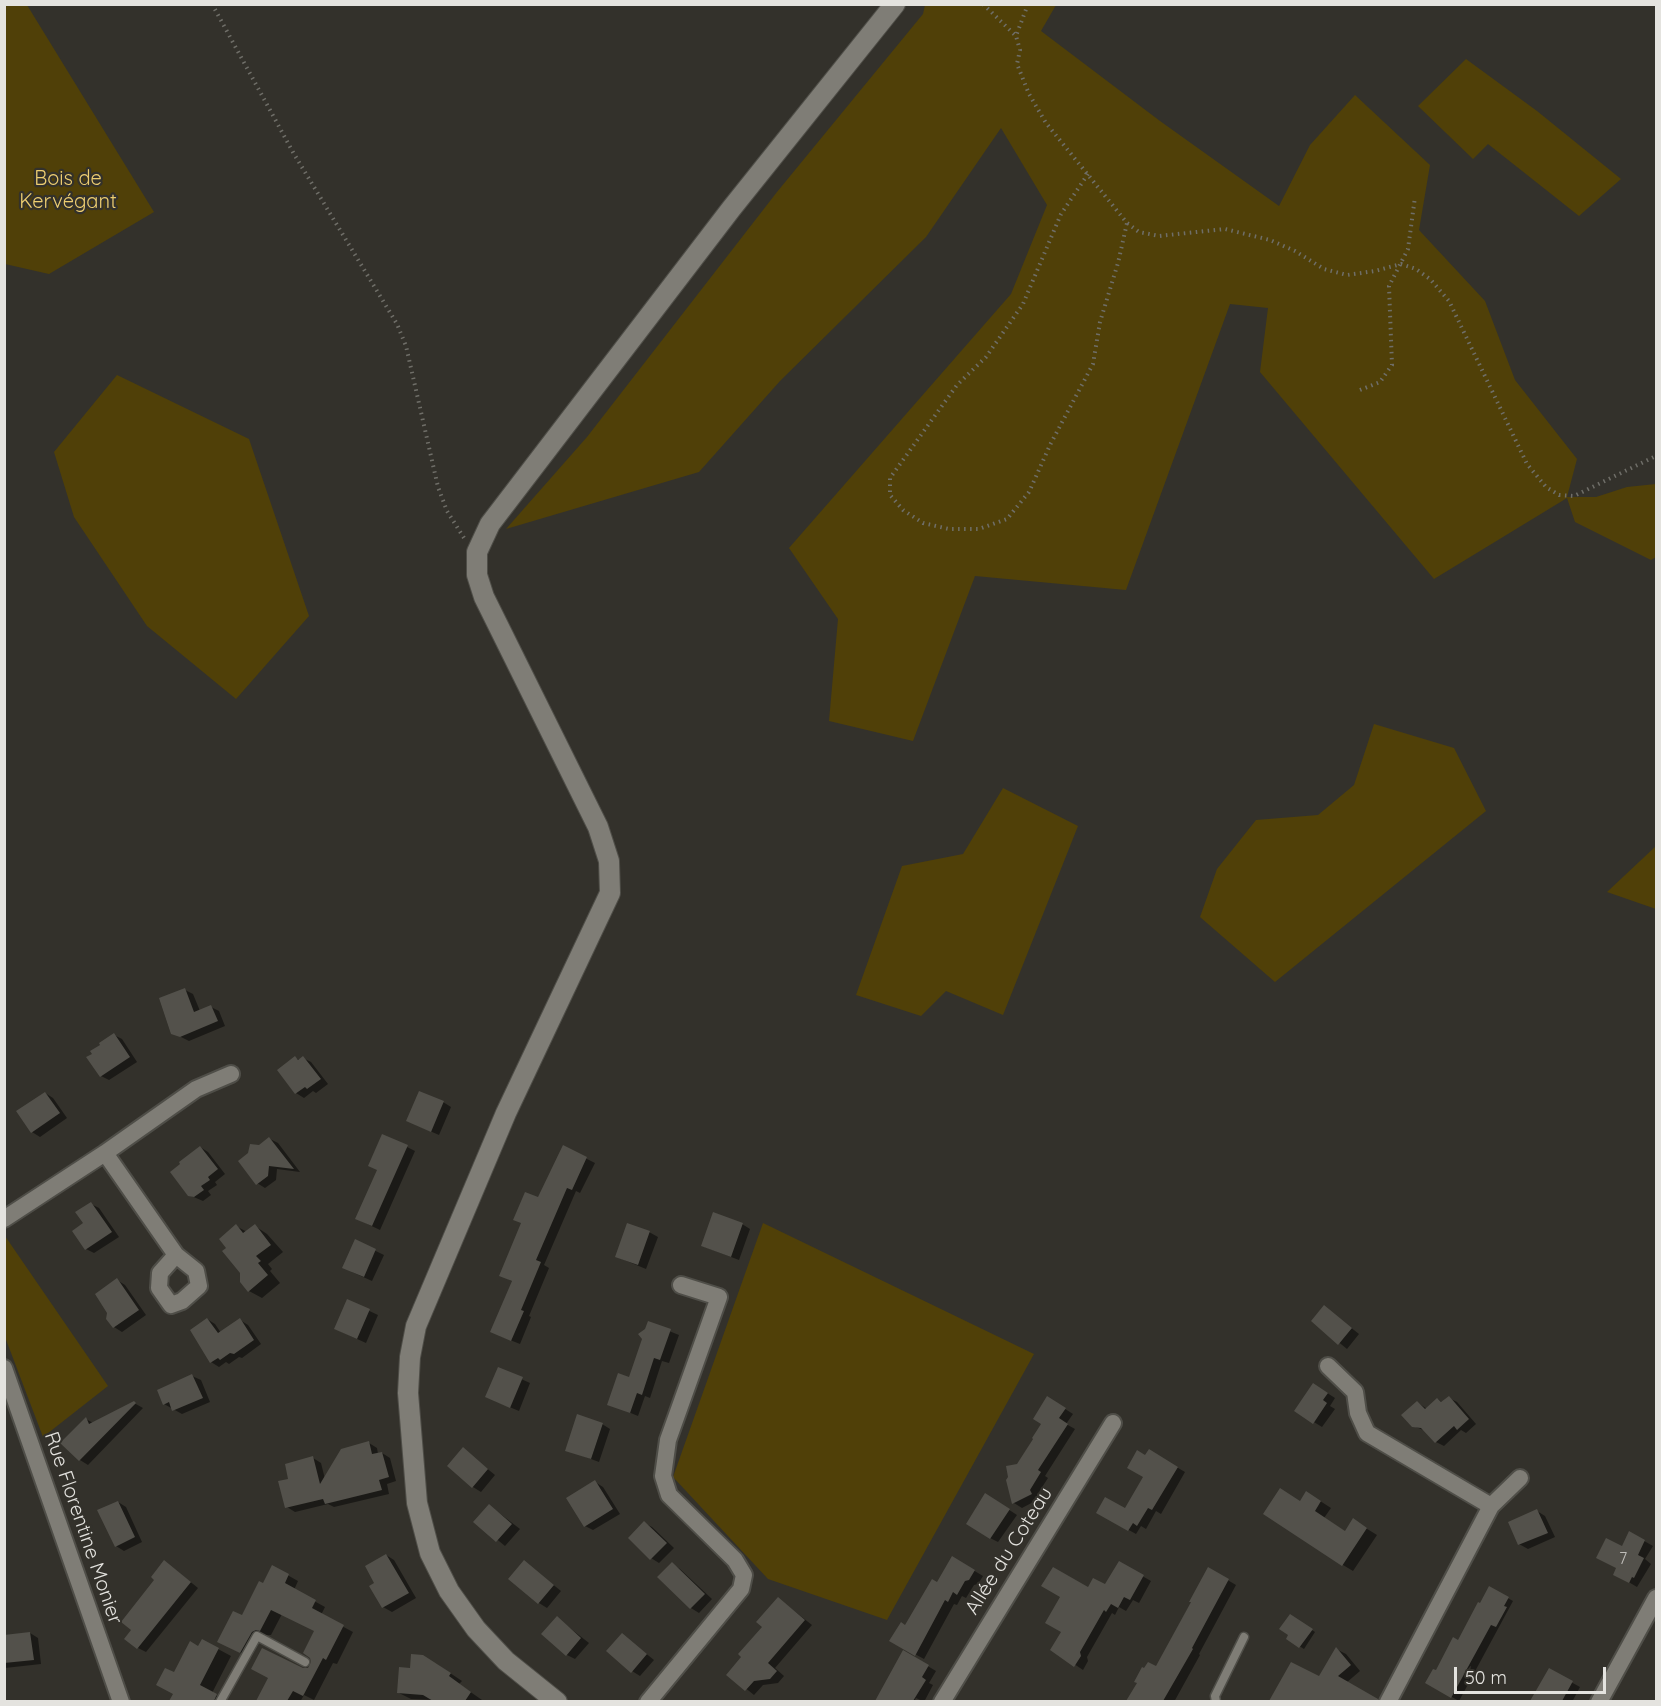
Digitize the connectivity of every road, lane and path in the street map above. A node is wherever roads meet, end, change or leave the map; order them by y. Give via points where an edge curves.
1 (212, 4) edge
2 (895, 4) edge
3 (983, 4) edge
4 (1028, 4) edge
5 (1016, 36) junction
6 (1088, 174) junction
7 (1415, 197) dead end
8 (1127, 223) junction
9 (1401, 264) junction
10 (1360, 390) dead end
11 (1656, 456) edge
12 (477, 552) junction
13 (231, 1074) dead end
14 (105, 1154) junction
15 (4, 1219) edge
16 (176, 1256) dead end
17 (681, 1285) dead end
18 (1328, 1366) dead end
19 (4, 1368) edge
20 (1113, 1423) dead end
21 (1520, 1478) dead end
22 (1491, 1506) junction
23 (1656, 1598) edge
24 (1244, 1637) dead end
25 (304, 1662) dead end
26 (121, 1701) edge
27 (220, 1701) edge
28 (557, 1701) edge
29 (648, 1701) edge
30 (942, 1701) edge
31 (1216, 1701) edge
32 (1389, 1701) edge
33 (1599, 1701) edge

1 - 12 path via 318,195 397,324 406,346 444,503 462,536
2 - 12 street via 525,477 490,524
3 - 5 path
4 - 5 path
5 - 6 path via 1020,50 1017,64 1029,94 1046,123
6 - 8 path
6 - 8 path via 1061,214 1023,304 986,357 957,385 890,478 890,495 903,510 923,523 949,529 979,529 1007,519 1029,492 1093,364 1100,322
7 - 9 path via 1408,249
8 - 9 path via 1139,232 1160,236 1225,229 1270,240 1324,268 1347,275
9 - 10 path via 1389,286 1392,365 1380,382
9 - 11 path via 1430,279 1449,301 1527,464 1546,487 1559,495 1574,496
12 - 28 street via 477,575 484,597 598,827 609,861 610,893 506,1113 416,1326 410,1357 409,1404 417,1503 430,1553 449,1591 476,1629 506,1661
13 - 14 street via 196,1089
14 - 15 street
14 - 16 street
17 - 29 street via 718,1297 668,1440 663,1476 669,1495 735,1560 744,1575 741,1589
18 - 22 street via 1355,1392 1358,1413 1367,1433
19 - 26 street, Rue Florentine Monier
20 - 30 street, Allée du Coteau
21 - 22 street
22 - 32 street
23 - 33 street
24 - 31 lane
25 - 27 lane via 257,1636

